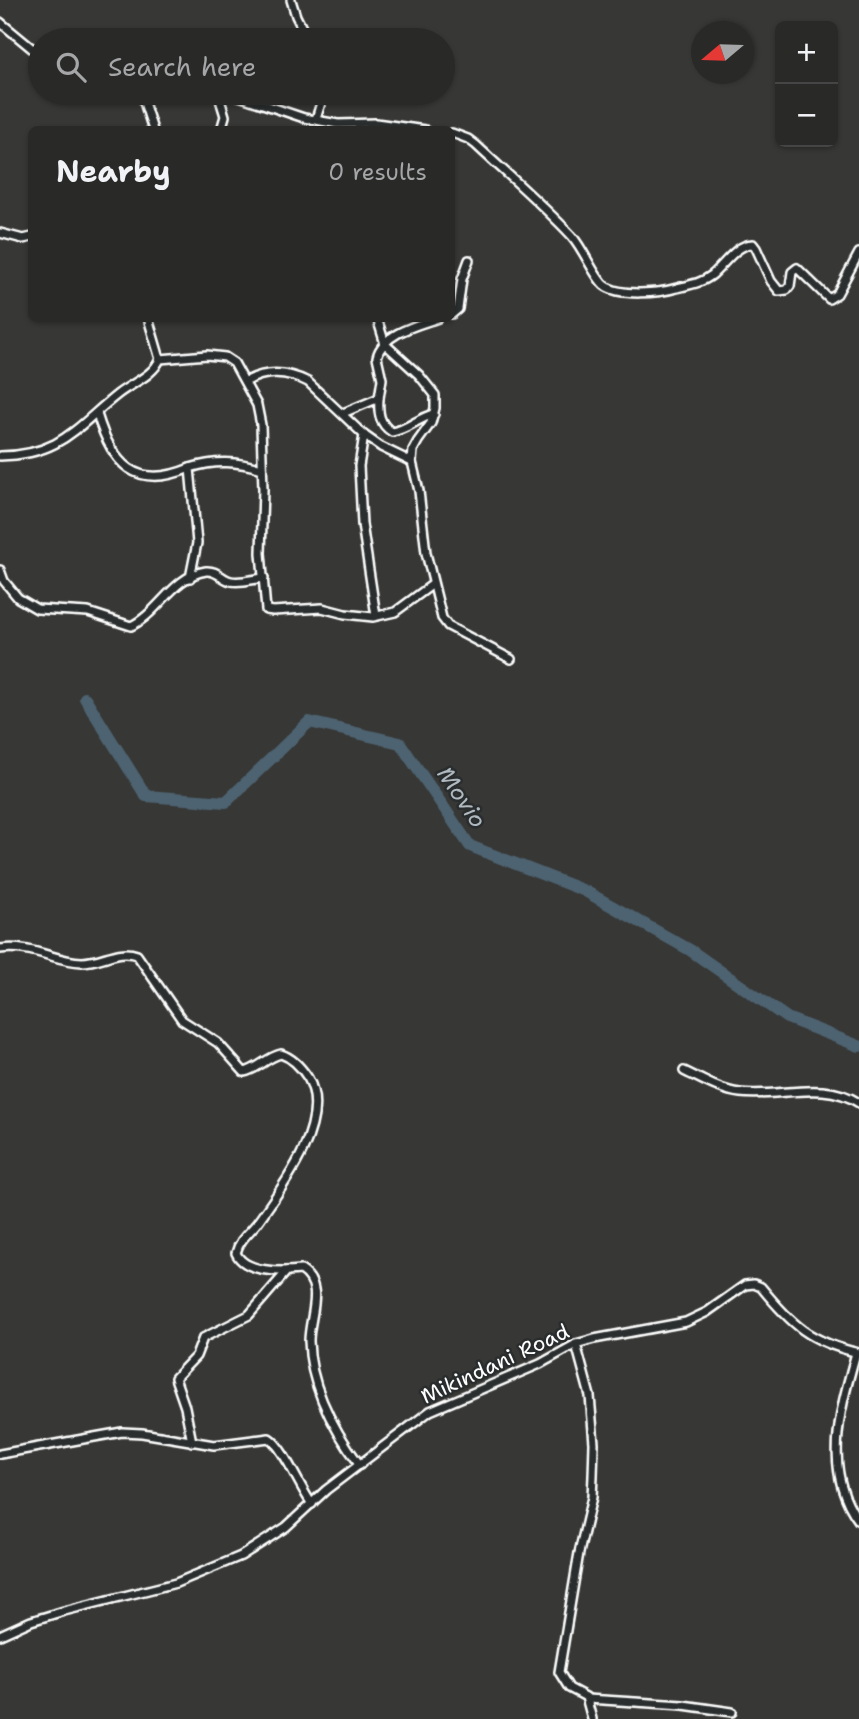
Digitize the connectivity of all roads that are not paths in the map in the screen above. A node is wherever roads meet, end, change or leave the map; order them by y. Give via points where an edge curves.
1 (291, 0) edge
2 (0, 22) edge
3 (302, 28) edge
4 (28, 45) edge
5 (145, 105) edge
6 (222, 105) edge
7 (262, 105) edge
8 (320, 105) edge
9 (316, 119) junction
10 (152, 126) edge
11 (222, 126) edge
12 (348, 126) edge
13 (359, 126) edge
14 (397, 126) edge
15 (455, 135) edge
16 (0, 233) edge
17 (28, 238) edge
18 (859, 253) edge
19 (469, 260) dead end
20 (455, 312) edge
21 (149, 322) edge
22 (378, 322) edge
23 (427, 322) edge
24 (385, 344) junction
25 (160, 359) junction
26 (245, 382) junction
27 (379, 398) junction
28 (343, 413) junction
29 (97, 414) junction
30 (433, 414) junction
31 (364, 435) junction
32 (0, 456) edge
33 (412, 462) junction
34 (190, 468) junction
35 (262, 469) junction
36 (0, 570) edge
37 (190, 578) junction
38 (264, 578) junction
39 (433, 584) junction
40 (376, 616) junction
41 (511, 659) dead end
42 (0, 949) edge
43 (684, 1072) dead end
44 (859, 1103) edge
45 (287, 1271) junction
46 (576, 1344) junction
47 (858, 1353) edge
48 (192, 1442) junction
49 (0, 1454) edge
50 (360, 1465) junction
51 (312, 1504) junction
52 (859, 1521) edge
53 (0, 1635) edge
54 (587, 1699) junction
55 (732, 1712) dead end
56 (592, 1719) edge

1 - 3 street
2 - 4 street
5 - 10 street
6 - 11 street
7 - 9 street
8 - 9 street
9 - 12 street
13 - 14 street
15 - 18 street via 468,139 552,216 582,248 598,278 613,289 653,292 692,285 753,244 779,291 787,290 797,268 829,299 837,294
16 - 17 street
19 - 20 street
21 - 25 street
22 - 24 street
23 - 24 street
24 - 27 street via 377,357 382,379
24 - 30 street via 428,384 435,395
25 - 26 street via 225,357
25 - 29 street via 151,372
26 - 28 street via 263,374 289,374 308,382
26 - 35 street via 260,414
27 - 28 street
27 - 30 street via 378,412 392,432
28 - 31 street
29 - 32 street via 44,449
29 - 34 street via 110,449 127,467 148,476
30 - 33 street via 413,450
31 - 33 street
31 - 40 street via 359,466 362,524
33 - 39 street
34 - 35 street via 218,461
34 - 37 street via 197,544
35 - 38 street
36 - 37 street via 18,598 37,610 88,612 131,626
37 - 38 street via 209,571 229,581
38 - 40 street via 268,611 321,608
39 - 40 street via 395,612
39 - 41 street via 448,626
42 - 45 street via 29,948 87,962 131,953 143,961 182,1020 218,1042 244,1072 281,1054 295,1062 315,1098 306,1144 236,1253 253,1266
43 - 44 street via 735,1093 823,1091
45 - 48 street via 249,1315 203,1338 196,1356 175,1378
45 - 50 street via 301,1270 314,1285 309,1339 314,1378 336,1431
46 - 47 street, Mikindani Road via 686,1322 745,1285 754,1284 810,1336
46 - 50 street, Mikindani Road via 430,1410
46 - 54 street via 590,1396 592,1497 559,1672 569,1688
47 - 52 street via 836,1442 843,1489
48 - 49 street via 122,1432
48 - 51 street via 221,1445 269,1438
50 - 51 street, Mikindani Road
51 - 53 street, Mikindani Road via 286,1527 211,1570 31,1621
54 - 55 street
54 - 56 street

